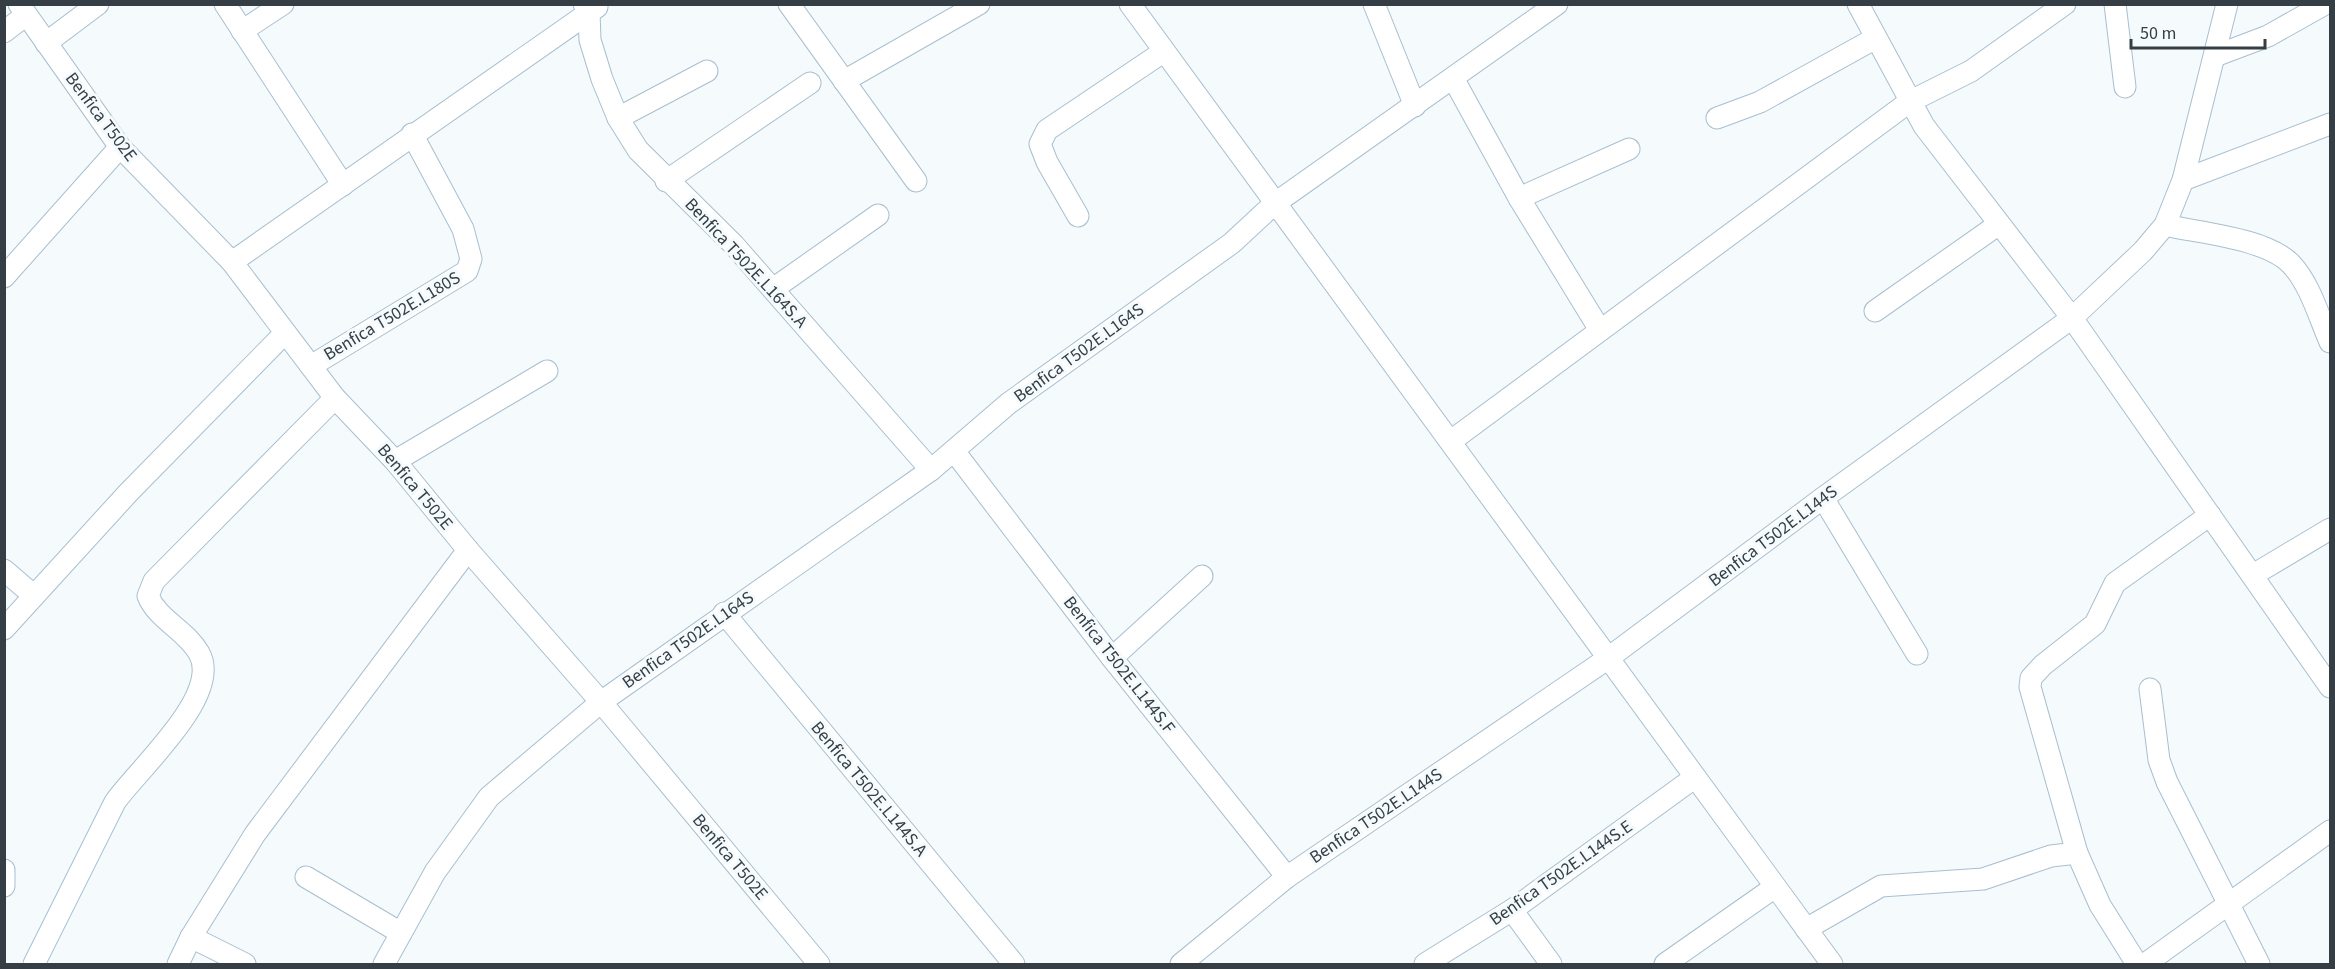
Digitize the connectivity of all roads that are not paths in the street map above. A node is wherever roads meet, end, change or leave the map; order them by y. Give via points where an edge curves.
1 (98, 4) edge
2 (225, 4) edge
3 (283, 4) edge
4 (789, 4) edge
5 (979, 4) edge
6 (1130, 4) edge
7 (1374, 4) edge
8 (1557, 4) edge
9 (1858, 4) edge
10 (2066, 4) edge
11 (2115, 4) edge
12 (2227, 4) edge
13 (2325, 4) edge
14 (591, 7) edge
15 (22, 10) edge
16 (242, 31) junction
17 (4, 32) edge
18 (1874, 39) junction
19 (46, 43) junction
20 (1163, 52) junction
21 (2215, 56) junction
22 (707, 71) dead end
23 (1453, 78) junction
24 (844, 81) junction
25 (810, 84) dead end
26 (2125, 87) dead end
27 (1909, 102) junction
28 (1415, 106) junction
29 (618, 118) junction
30 (1718, 118) dead end
31 (2328, 132) edge
32 (412, 134) junction
33 (120, 147) junction
34 (1629, 149) dead end
35 (2182, 180) junction
36 (666, 181) junction
37 (916, 181) dead end
38 (343, 185) junction
39 (1519, 198) junction
40 (1274, 204) junction
41 (878, 215) dead end
42 (1078, 216) dead end
43 (1999, 224) junction
44 (2165, 225) junction
45 (232, 262) junction
46 (4, 277) edge
47 (773, 289) junction
48 (1875, 311) dead end
49 (2073, 318) junction
50 (1600, 330) junction
51 (285, 333) junction
52 (2331, 342) edge
53 (311, 366) junction
54 (547, 372) dead end
55 (335, 398) junction
56 (1451, 441) junction
57 (954, 451) junction
58 (395, 461) junction
59 (931, 470) junction
60 (1823, 498) junction
61 (2210, 515) junction
62 (2331, 529) edge
63 (468, 550) junction
64 (4, 570) edge
65 (2253, 575) junction
66 (1202, 576) dead end
67 (33, 595) junction
68 (724, 613) junction
69 (4, 629) edge
70 (1917, 654) dead end
71 (1112, 658) junction
72 (1607, 659) junction
73 (2331, 687) edge
74 (2150, 689) dead end
75 (601, 702) junction
76 (1694, 778) junction
77 (2331, 831) edge
78 (2077, 853) junction
79 (4, 870) edge
80 (306, 877) dead end
81 (1287, 877) junction
82 (4, 886) edge
83 (1775, 887) junction
84 (2228, 906) junction
85 (1512, 910) junction
86 (1806, 928) junction
87 (400, 933) junction
88 (192, 937) junction
89 (1194, 961) edge
90 (34, 964) edge
91 (178, 964) edge
92 (245, 964) edge
93 (384, 964) edge
94 (819, 964) edge
95 (1014, 964) edge
96 (1425, 964) edge
97 (1551, 964) edge
98 (1665, 964) edge
99 (1832, 964) edge
100 (2137, 964) edge
101 (2145, 964) edge
102 (2259, 964) edge

1 - 19 street
2 - 16 street
3 - 16 street
4 - 24 street
5 - 24 street
6 - 20 street
7 - 28 street
8 - 23 street, Benfica T502E.L164S
9 - 18 street
10 - 27 street via 1971,71
11 - 26 street
12 - 21 street, Benfica T502E.L144S
13 - 21 street via 2268,36
14 - 29 street, Benfica T502E.L164S.A via 590,40
14 - 32 street
15 - 17 street
15 - 19 street, Benfica T502E
16 - 38 street
18 - 27 street
18 - 30 street via 1760,102
19 - 33 street, Benfica T502E
20 - 40 street
20 - 42 street via 1047,130 1040,144
21 - 35 street, Benfica T502E.L144S
22 - 29 street
23 - 28 street, Benfica T502E.L164S
23 - 39 street
24 - 37 street
25 - 36 street
27 - 43 street
27 - 50 street
28 - 40 street, Benfica T502E.L164S
29 - 36 street, Benfica T502E.L164S.A via 638,150
31 - 35 street
32 - 38 street
32 - 53 street, Benfica T502E.L180S via 463,229 471,259 467,271
33 - 45 street, Benfica T502E
33 - 46 street
34 - 39 street
35 - 44 street, Benfica T502E.L144S
36 - 47 street, Benfica T502E.L164S.A via 734,245
38 - 45 street
39 - 50 street
40 - 56 street
40 - 57 street, Benfica T502E.L164S via 1232,243 1062,362
41 - 47 street
43 - 48 street
43 - 49 street
44 - 49 street, Benfica T502E.L144S
44 - 52 street via 2244,242 2270,250 2290,263
45 - 51 street, Benfica T502E
47 - 59 street, Benfica T502E.L164S.A
49 - 60 street, Benfica T502E.L144S
49 - 61 street
50 - 56 street
51 - 53 street, Benfica T502E
51 - 67 street
53 - 55 street, Benfica T502E
54 - 58 street
55 - 58 street, Benfica T502E
55 - 90 street via 154,581 148,596 153,608 183,633 199,653 205,669 203,683 164,744 115,802
56 - 72 street
57 - 59 street, Benfica T502E.L164S
57 - 71 street, Benfica T502E.L144S.F
58 - 63 street, Benfica T502E
59 - 68 street, Benfica T502E.L164S
60 - 70 street
60 - 72 street, Benfica T502E.L144S
61 - 65 street
61 - 78 street via 2115,583 2095,624 2031,678 2030,687
62 - 65 street
63 - 75 street, Benfica T502E
63 - 88 street via 255,834
64 - 67 street
65 - 73 street
66 - 71 street
67 - 69 street
68 - 75 street, Benfica T502E.L164S
68 - 95 street, Benfica T502E.L144S.A
71 - 81 street, Benfica T502E.L144S.F
72 - 76 street
72 - 81 street, Benfica T502E.L144S
74 - 84 street via 2159,760
75 - 87 street, Benfica T502E.L164S via 489,797 435,872
75 - 94 street, Benfica T502E
76 - 83 street
76 - 85 street, Benfica T502E.L144S.E
77 - 84 street
78 - 86 street via 2051,856 1983,879 1881,886
78 - 100 street via 2100,905
79 - 82 street
80 - 87 street
81 - 89 street, Benfica T502E.L144S
83 - 86 street
83 - 98 street
84 - 101 street
84 - 102 street
85 - 96 street, Benfica T502E.L144S.E
85 - 97 street
86 - 99 street
87 - 93 street, Benfica T502E.L164S
88 - 91 street
88 - 92 street

